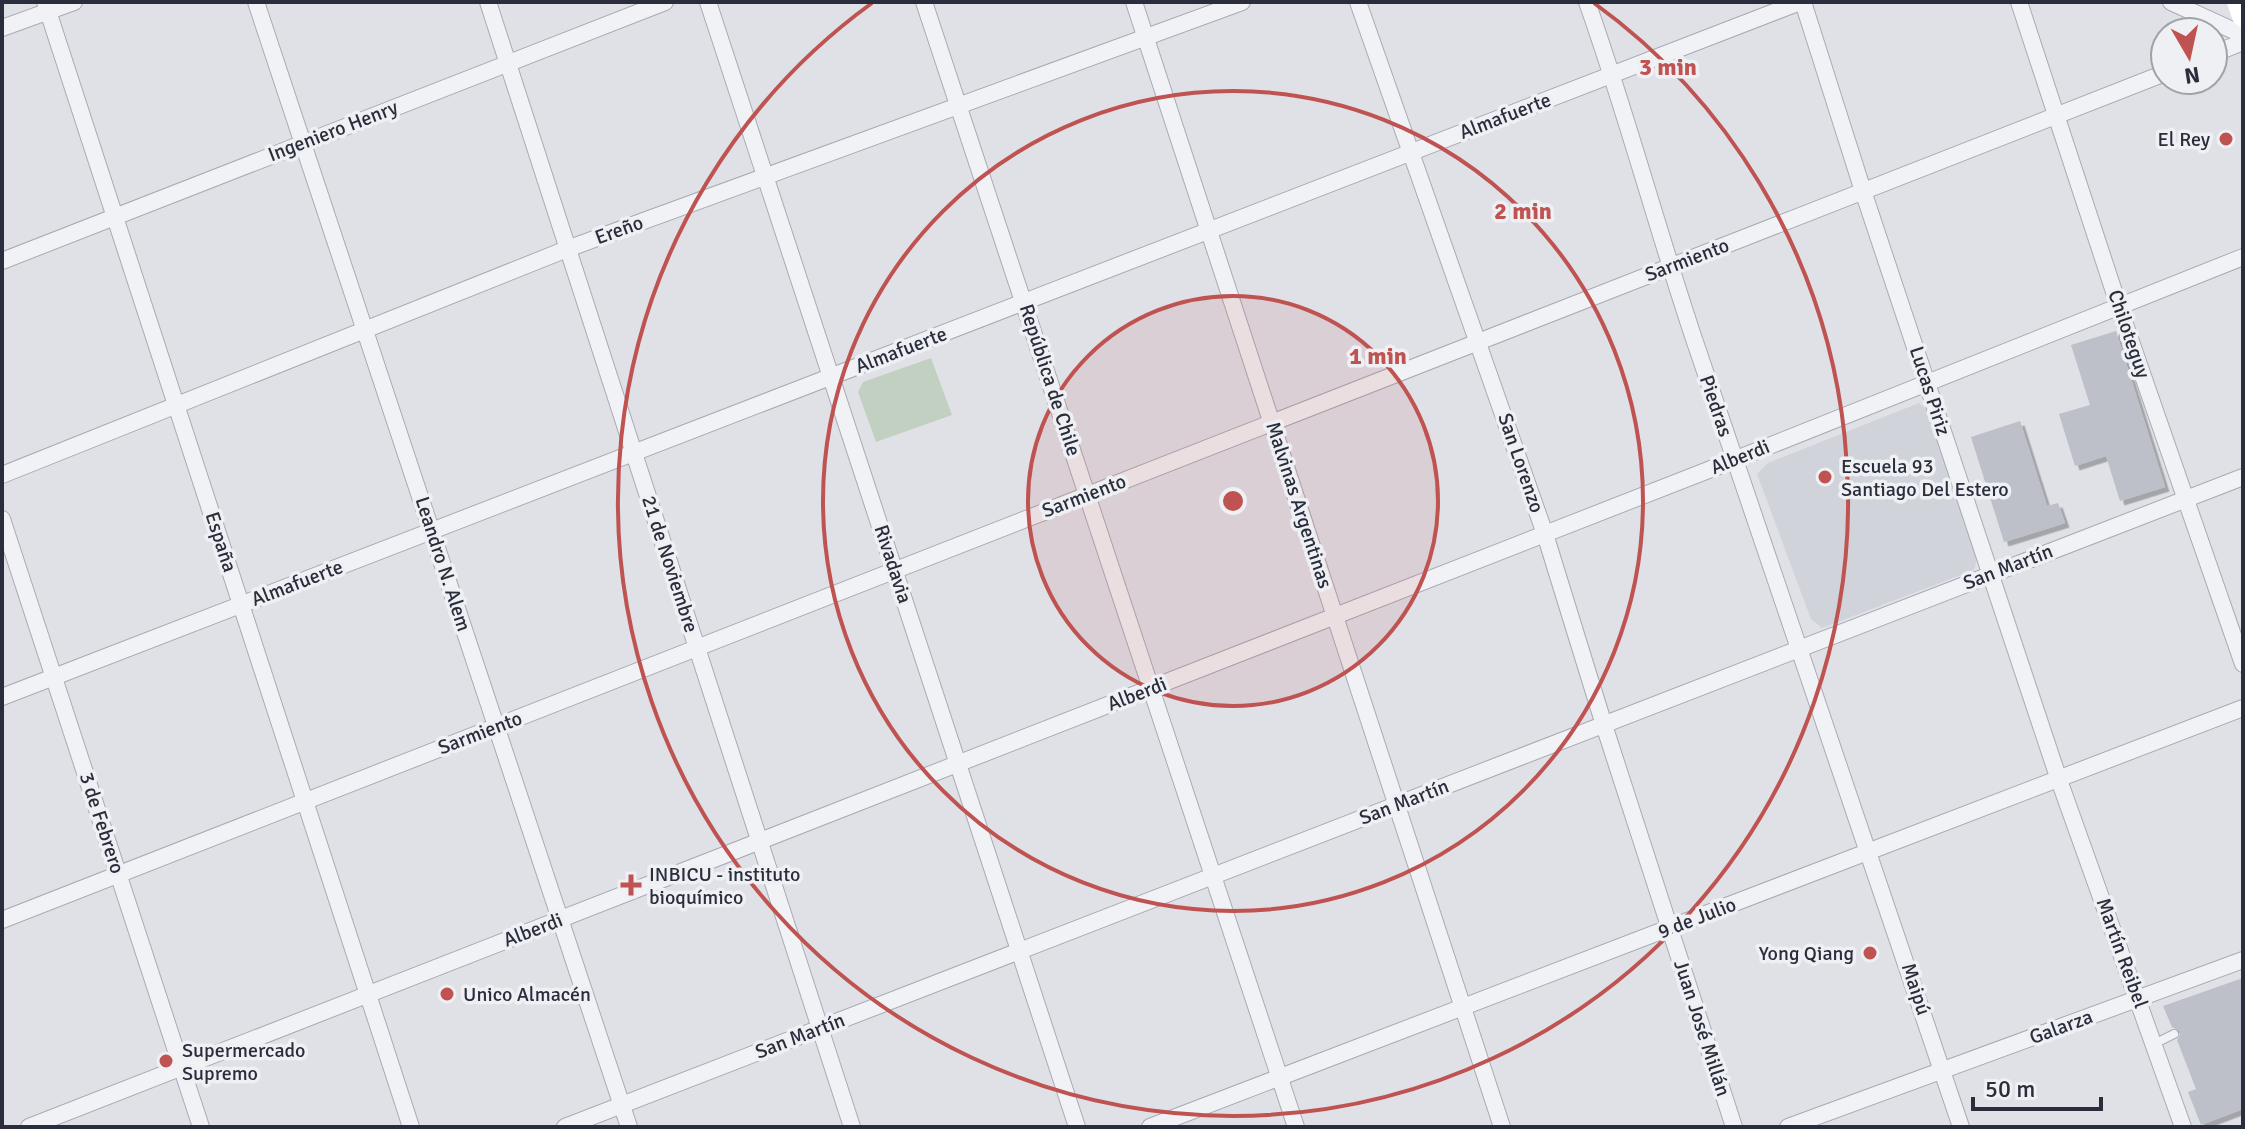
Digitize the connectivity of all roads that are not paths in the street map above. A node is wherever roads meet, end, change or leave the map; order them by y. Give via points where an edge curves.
1 (74, 2) edge
2 (256, 2) edge
3 (488, 2) edge
4 (665, 2) edge
5 (708, 2) edge
6 (924, 2) edge
7 (1134, 2) edge
8 (1242, 2) edge
9 (1358, 2) edge
10 (1587, 2) edge
11 (1802, 2) edge
12 (2019, 2) edge
13 (2171, 2) edge
14 (2238, 2) edge
15 (46, 7) edge
16 (2243, 16) edge
17 (2, 28) edge
18 (2243, 35) edge
19 (1146, 37) junction
20 (508, 63) junction
21 (1612, 75) junction
22 (2149, 79) edge
23 (958, 106) junction
24 (2055, 116) junction
25 (304, 143) junction
26 (1411, 153) junction
27 (765, 177) junction
28 (1863, 191) junction
29 (115, 217) junction
30 (1209, 231) junction
31 (567, 249) junction
32 (2243, 257) edge
33 (2, 261) edge
34 (1670, 267) junction
35 (1024, 302) junction
36 (2119, 307) junction
37 (364, 330) junction
38 (1478, 342) junction
39 (831, 377) junction
40 (1927, 383) junction
41 (176, 405) junction
42 (1272, 423) junction
43 (634, 453) junction
44 (1734, 460) junction
45 (2, 475) edge
46 (2243, 477) edge
47 (1088, 495) junction
48 (2186, 499) junction
49 (2, 519) edge
50 (432, 531) junction
51 (1545, 534) junction
52 (895, 571) junction
53 (1990, 574) junction
54 (241, 605) junction
55 (1335, 616) junction
56 (697, 648) junction
57 (1799, 649) junction
58 (2243, 664) edge
59 (54, 677) junction
60 (1151, 688) junction
61 (2, 697) edge
62 (2243, 708) edge
63 (1604, 725) junction
64 (497, 726) junction
65 (958, 764) junction
66 (2059, 780) junction
67 (306, 801) junction
68 (1397, 805) junction
69 (759, 841) junction
70 (1871, 852) junction
71 (119, 875) junction
72 (1214, 876) junction
73 (560, 919) junction
74 (2, 920) edge
75 (1670, 928) junction
76 (1020, 951) junction
77 (2243, 960) edge
78 (368, 994) junction
79 (2138, 999) junction
80 (1462, 1007) junction
81 (821, 1028) junction
82 (2174, 1034) dead end
83 (2154, 1044) junction
84 (181, 1067) junction
85 (1943, 1070) junction
86 (1280, 1077) junction
87 (622, 1105) junction
88 (29, 1127) edge
89 (201, 1127) edge
90 (411, 1127) edge
91 (565, 1127) edge
92 (629, 1127) edge
93 (852, 1127) edge
94 (1077, 1127) edge
95 (1150, 1127) edge
96 (1296, 1127) edge
97 (1502, 1127) edge
98 (1734, 1127) edge
99 (1788, 1127) edge
100 (1961, 1127) edge
101 (2183, 1127) edge

1 - 15 street
2 - 25 street, Leandro N. Alem
3 - 20 street, 21 de Noviembre
4 - 20 street, Ingeniero Henry
5 - 27 street, Rivadavia
6 - 23 street, República de Chile
7 - 19 street, Malvinas Argentinas
8 - 19 street, Ereño
9 - 26 street, San Lorenzo
10 - 21 street, Piedras
11 - 21 street, Almafuerte
11 - 28 street, Lucas Piriz
12 - 24 street, Chiloteguy
13 - 18 street
14 - 16 main road
15 - 17 street
15 - 29 street, España
19 - 23 street, Ereño
19 - 30 street, Malvinas Argentinas
20 - 25 street, Ingeniero Henry
20 - 31 street, 21 de Noviembre
21 - 26 street, Almafuerte
21 - 34 street, Piedras
22 - 24 street, Sarmiento
23 - 27 street, Ereño
23 - 35 street, República de Chile
24 - 28 street, Sarmiento
24 - 36 street, Chiloteguy
25 - 29 street, Ingeniero Henry
25 - 37 street, Leandro N. Alem
26 - 30 street, Almafuerte
26 - 38 street, San Lorenzo
27 - 31 street, Ereño
27 - 39 street, Rivadavia
28 - 34 street, Sarmiento
28 - 40 street, Lucas Piriz
29 - 33 street, Ingeniero Henry
29 - 41 street, España
30 - 35 street, Almafuerte
30 - 42 street, Malvinas Argentinas
31 - 37 street, Ereño
31 - 43 street, 21 de Noviembre
32 - 36 street, Alberdi
34 - 38 street, Sarmiento
34 - 44 street, Piedras
35 - 39 street, Almafuerte
35 - 47 street, República de Chile
36 - 40 street, Alberdi
36 - 48 street, Chiloteguy
37 - 41 street, Ereño
37 - 50 street, Leandro N. Alem
38 - 42 street, Sarmiento
38 - 51 street, San Lorenzo
39 - 43 street, Almafuerte
39 - 52 street, Rivadavia
40 - 44 street, Alberdi
40 - 53 street, Lucas Piriz
41 - 45 street, Ereño
41 - 54 street, España
42 - 47 street, Sarmiento
42 - 55 street, Malvinas Argentinas
43 - 50 street, Almafuerte
43 - 56 street, 21 de Noviembre
44 - 51 street, Alberdi
44 - 57 street, Piedras
46 - 48 street, San Martín
47 - 52 street, Sarmiento
47 - 60 street, República de Chile
48 - 53 street, San Martín
48 - 58 street, Chiloteguy
49 - 59 street, 3 de Febrero
50 - 54 street, Almafuerte
50 - 64 street, Leandro N. Alem
51 - 55 street, Alberdi
51 - 63 street, San Lorenzo
52 - 56 street, Sarmiento
52 - 65 street, Rivadavia
53 - 57 street, San Martín
53 - 66 street, Lucas Piriz
54 - 59 street, Almafuerte
54 - 67 street, España
55 - 60 street, Alberdi
55 - 68 street, Malvinas Argentinas
56 - 64 street, Sarmiento
56 - 69 street, 21 de Noviembre
57 - 63 street, San Martín
57 - 70 street, Piedras
59 - 61 street, Almafuerte
59 - 71 street, 3 de Febrero
60 - 65 street, Alberdi
60 - 72 street, República de Chile
62 - 66 street, 9 de Julio
63 - 68 street, San Martín
63 - 75 street, San Lorenzo
64 - 67 street, Sarmiento
64 - 73 street, Leandro N. Alem
65 - 69 street, Alberdi
65 - 76 street, Rivadavia
66 - 70 street, 9 de Julio
66 - 79 street, Martín Reibel
67 - 71 street, Sarmiento
67 - 78 street, España
68 - 72 street, San Martín
68 - 80 street, Malvinas Argentinas
69 - 73 street, Alberdi
69 - 81 street, 21 de Noviembre
70 - 75 street, 9 de Julio
70 - 85 street, Maipú
71 - 74 street, Sarmiento
71 - 84 street, 3 de Febrero
72 - 76 street, San Martín
72 - 86 street, República de Chile
73 - 78 street, Alberdi
73 - 87 street, Leandro N. Alem
75 - 80 street, 9 de Julio
75 - 98 street, Juan José Millán
76 - 81 street, San Martín
76 - 94 street, Rivadavia
77 - 79 street, Galarza
78 - 84 street, Alberdi
78 - 90 street, España
79 - 83 street, Martín Reibel
79 - 85 street, Galarza
80 - 86 street, 9 de Julio
80 - 97 street, Malvinas Argentinas
81 - 87 street, San Martín
81 - 93 street, 21 de Noviembre
82 - 83 lane
83 - 101 street, Martín Reibel
84 - 88 street, Alberdi
84 - 89 street, 3 de Febrero
85 - 99 street, Galarza
85 - 100 street, Maipú
86 - 95 street, 9 de Julio
86 - 96 street, República de Chile
87 - 91 street, San Martín
87 - 92 street, Leandro N. Alem

